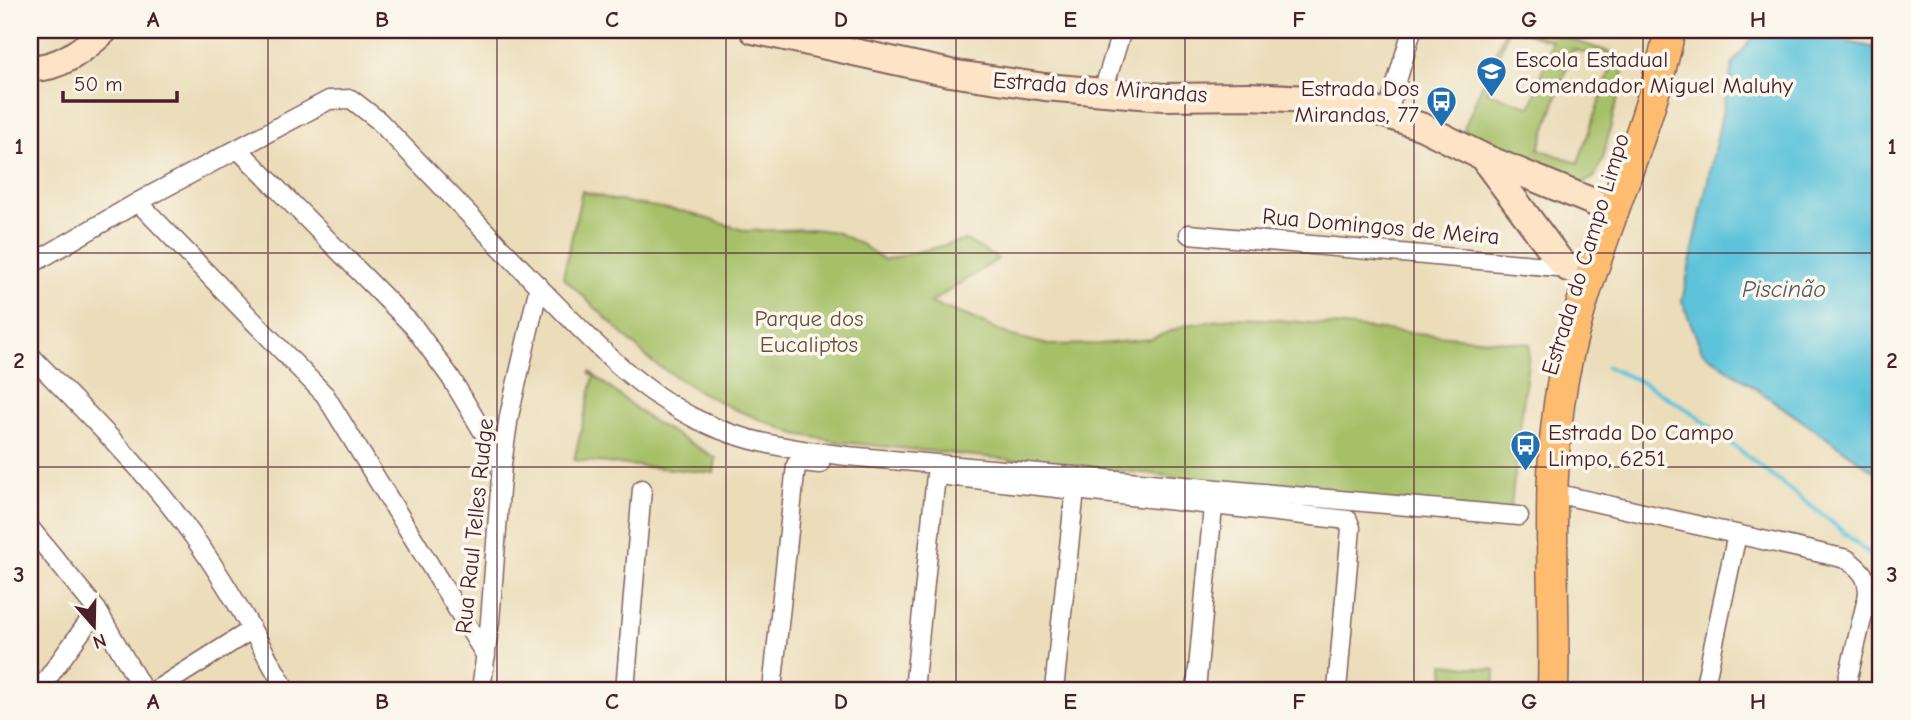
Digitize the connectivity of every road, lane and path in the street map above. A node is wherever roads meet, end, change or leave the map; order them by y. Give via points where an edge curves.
1 (105, 30) edge
2 (1122, 30) edge
3 (1412, 30) edge
4 (1650, 30) edge
5 (1670, 30) edge
6 (761, 31) edge
7 (833, 39) edge
8 (30, 68) edge
9 (1103, 91) junction
10 (1387, 115) junction
11 (238, 149) junction
12 (1483, 157) junction
13 (138, 202) junction
14 (1607, 208) junction
15 (1189, 234) dead end
16 (30, 265) edge
17 (1578, 271) junction
18 (539, 286) junction
19 (30, 355) edge
20 (502, 464) junction
21 (936, 475) junction
22 (642, 489) dead end
23 (1075, 490) junction
24 (1550, 492) junction
25 (1213, 507) junction
26 (1519, 516) dead end
27 (30, 528) edge
28 (1737, 534) junction
29 (97, 610) junction
30 (251, 630) junction
31 (486, 656) junction
32 (39, 690) edge
33 (144, 690) edge
34 (156, 690) edge
35 (286, 690) edge
36 (481, 690) edge
37 (625, 690) edge
38 (772, 690) edge
39 (914, 690) edge
40 (1054, 690) edge
41 (1196, 690) edge
42 (1337, 690) edge
43 (1536, 690) edge
44 (1553, 690) edge
45 (1704, 690) edge
46 (1845, 690) edge

1 - 8 street via 59,63
2 - 9 street
3 - 10 street
4 - 14 main road, Estrada do Campo Limpo
5 - 14 main road, Estrada do Campo Limpo via 1653,91
6 - 7 street, Estrada dos Mirandas
7 - 9 street, Estrada dos Mirandas via 995,81
9 - 10 street, Estrada dos Mirandas via 1164,97 1330,100
10 - 12 street, Estrada dos Mirandas
11 - 13 street
11 - 18 street via 329,100 351,99 378,120
11 - 20 street via 414,327
12 - 14 street, Estrada dos Mirandas
12 - 17 street, Estrada dos Mirandas
13 - 16 street
13 - 31 street via 325,395
14 - 17 main road, Estrada do Campo Limpo
15 - 17 street, Rua Domingos de Meira
17 - 24 main road, Estrada do Campo Limpo via 1577,319 1563,379
17 - 43 main road, Estrada do Campo Limpo via 1553,343 1533,467
18 - 20 street, Rua Raul Telles Rudge
18 - 26 street via 620,366 699,421 797,450
19 - 30 street via 172,508
20 - 31 street, Rua Raul Telles Rudge
21 - 23 street
21 - 38 street via 797,463
21 - 39 street
22 - 37 street
23 - 25 street
23 - 40 street
24 - 28 street
24 - 44 main road, Estrada do Campo Limpo
25 - 41 street
25 - 42 street via 1350,522
27 - 29 street
28 - 45 street
28 - 46 street via 1847,559 1865,575 1868,594
29 - 32 street
29 - 33 street
30 - 34 street
30 - 35 street
31 - 36 street, Rua Raul Telles Rudge

